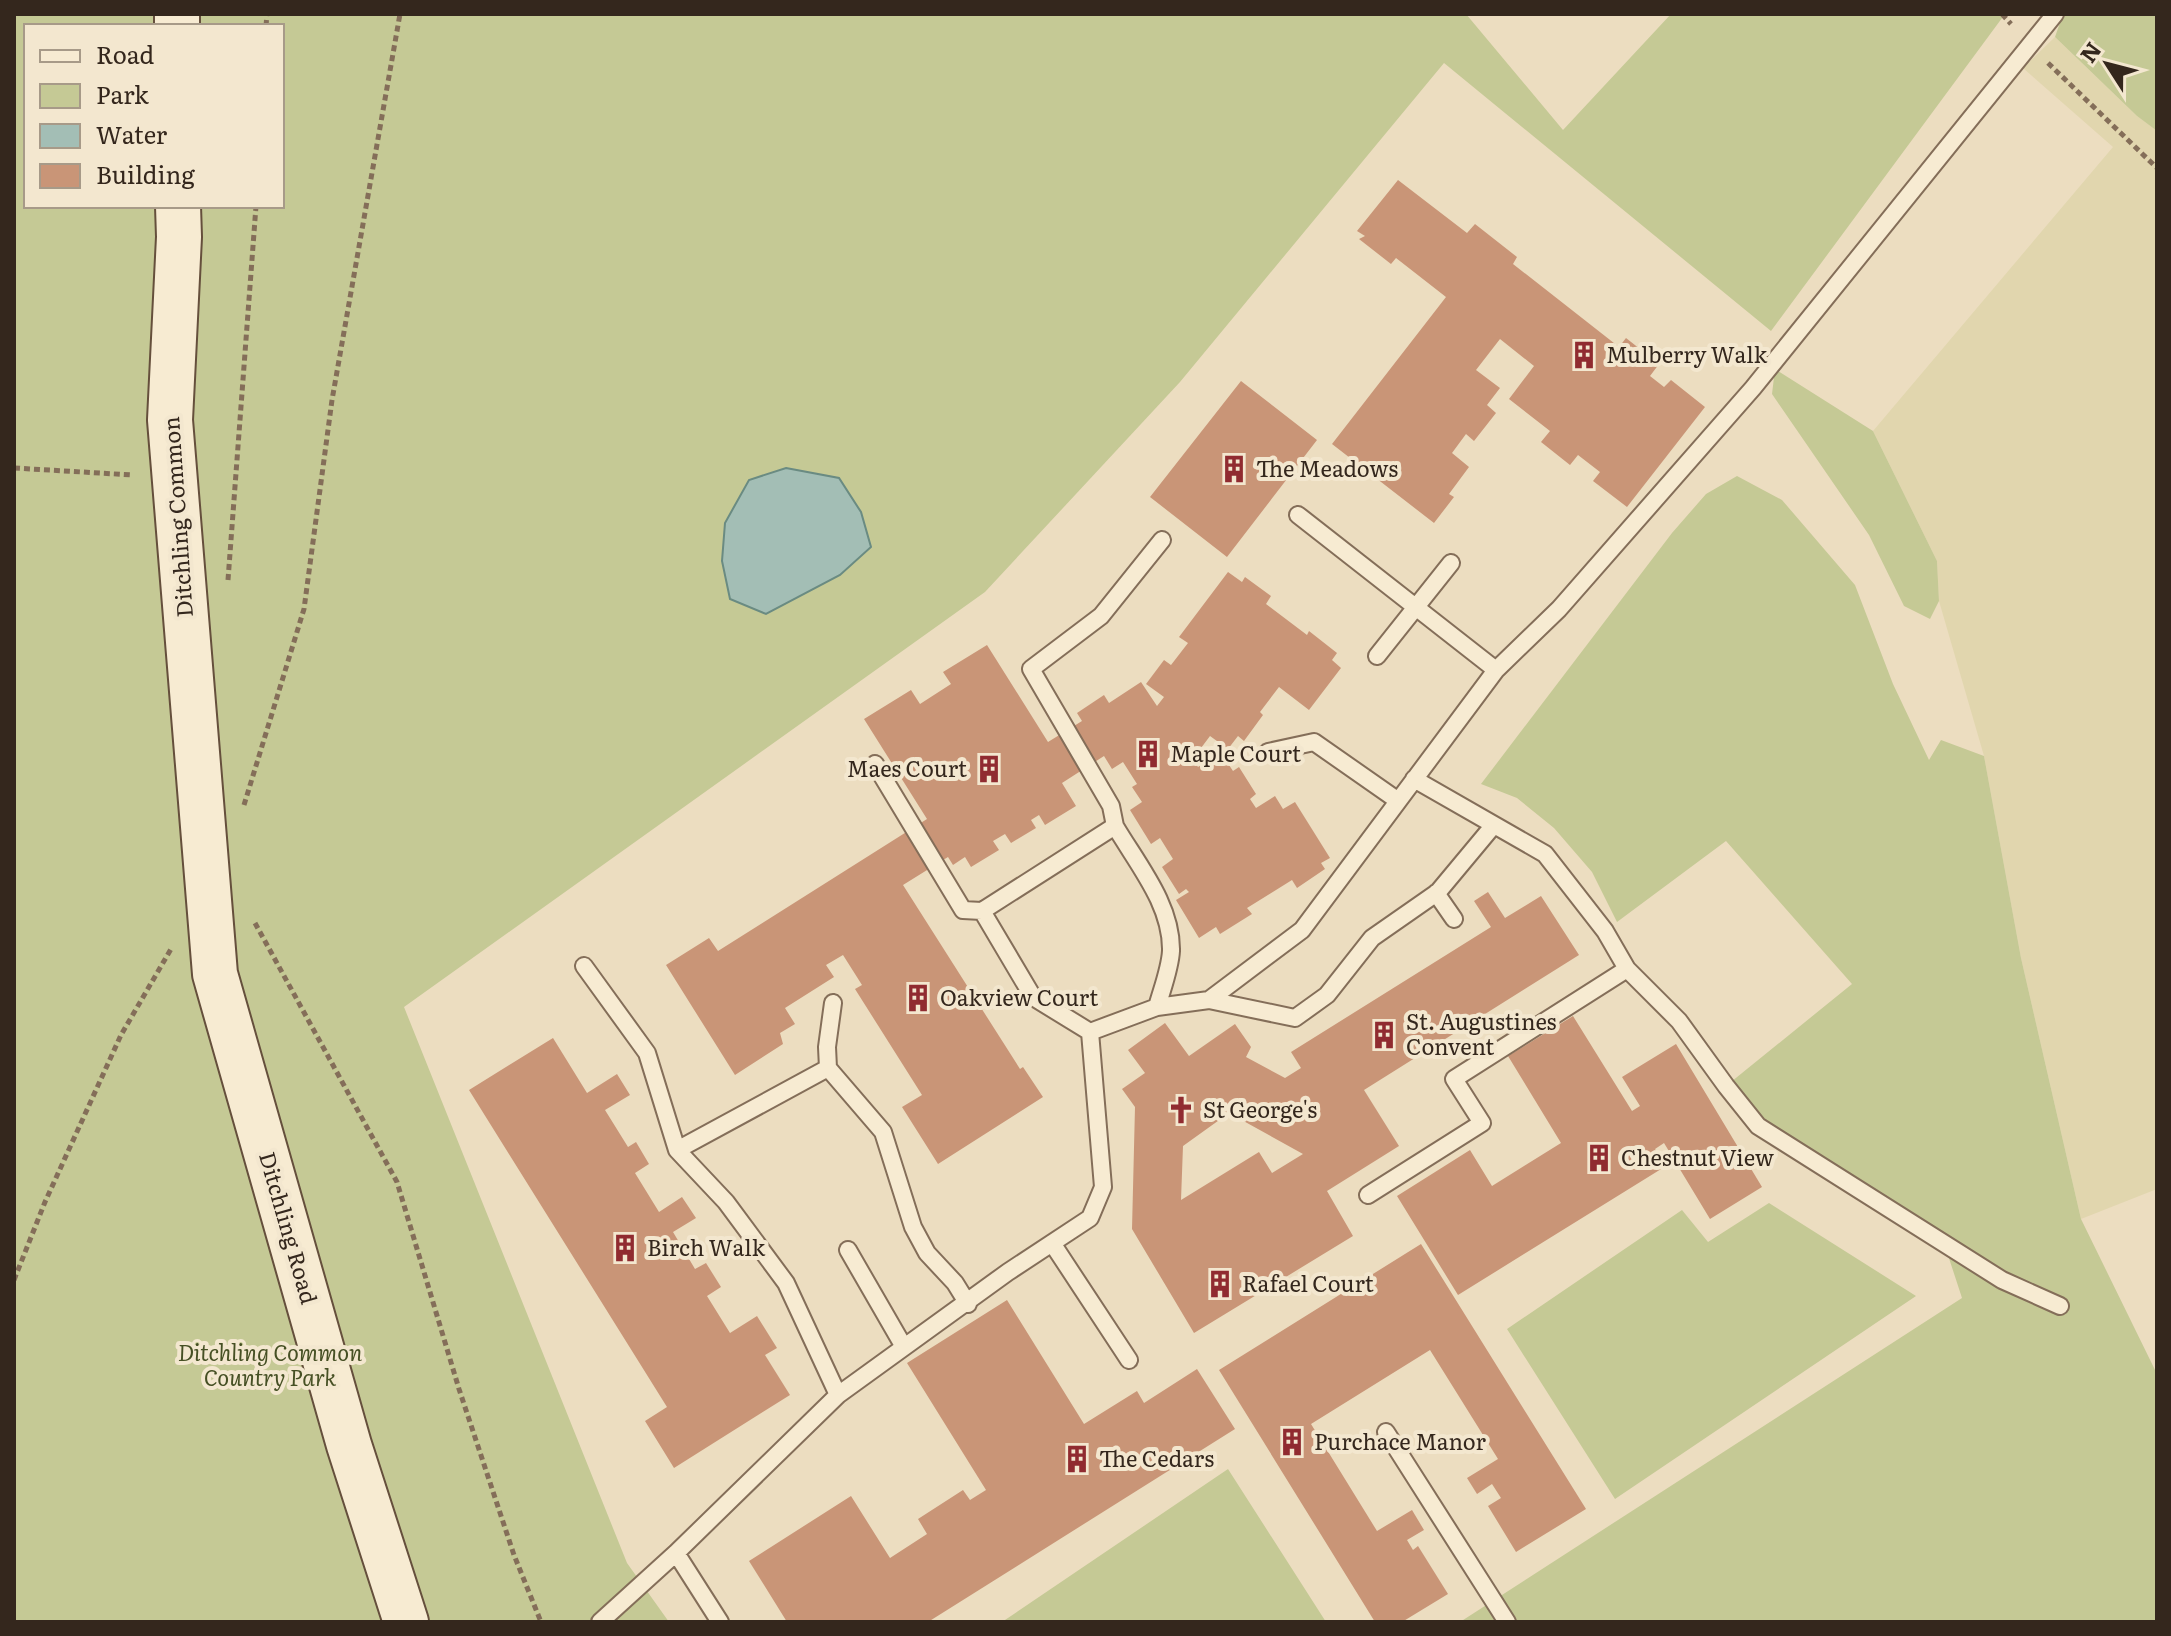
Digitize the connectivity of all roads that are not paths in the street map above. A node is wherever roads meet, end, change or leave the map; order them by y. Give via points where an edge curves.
1 (2055, 14) edge
2 (178, 208) edge
3 (1298, 515) dead end
4 (1162, 540) dead end
5 (1451, 563) dead end
6 (1416, 606) junction
7 (1377, 656) dead end
8 (1496, 670) junction
9 (1268, 752) dead end
10 (875, 764) dead end
11 (1414, 779) junction
12 (1397, 800) junction
13 (222, 820) joint
14 (1115, 826) junction
15 (1493, 826) junction
16 (1436, 893) junction
17 (982, 911) junction
18 (1454, 919) dead end
19 (584, 966) dead end
20 (1627, 969) junction
21 (1209, 1000) junction
22 (833, 1003) dead end
23 (1157, 1007) junction
24 (1090, 1032) junction
25 (828, 1068) junction
26 (677, 1150) junction
27 (1368, 1195) dead end
28 (1052, 1243) junction
29 (848, 1250) dead end
30 (968, 1304) junction
31 (2060, 1306) dead end
32 (904, 1347) junction
33 (1129, 1360) dead end
34 (838, 1395) junction
35 (1386, 1432) dead end
36 (676, 1553) junction
37 (406, 1622) edge
38 (600, 1622) edge
39 (720, 1622) edge
40 (1507, 1622) edge

1 - 8 lane via 1753,388 1559,609
2 - 13 main road, Ditchling Common via 170,420 174,477
3 - 6 lane
4 - 14 lane via 1101,616 1031,669 1111,806
5 - 6 lane
6 - 7 lane
6 - 8 lane
8 - 11 lane
9 - 12 lane via 1314,742
10 - 17 lane via 963,910
11 - 12 lane
11 - 15 lane
12 - 21 lane via 1302,930
13 - 37 main road, Ditchling Road via 215,974 345,1430
14 - 17 lane
14 - 23 lane via 1170,925 1171,955
15 - 16 lane
15 - 20 lane via 1545,854 1605,931
16 - 18 lane
16 - 21 lane via 1372,938 1327,995 1295,1018
17 - 24 lane via 1033,997
19 - 26 lane via 647,1053
20 - 27 lane via 1454,1079 1482,1123
20 - 31 lane via 1679,1021 1758,1126 2002,1280
21 - 23 lane
22 - 25 lane
23 - 24 lane
24 - 28 lane via 1103,1187 1090,1218
25 - 26 lane
25 - 30 lane via 883,1132 913,1227
26 - 34 lane via 726,1202 786,1283
28 - 30 lane
28 - 33 lane
29 - 32 lane
30 - 32 lane
32 - 34 lane
34 - 36 lane
35 - 40 lane
36 - 38 lane
36 - 39 lane

